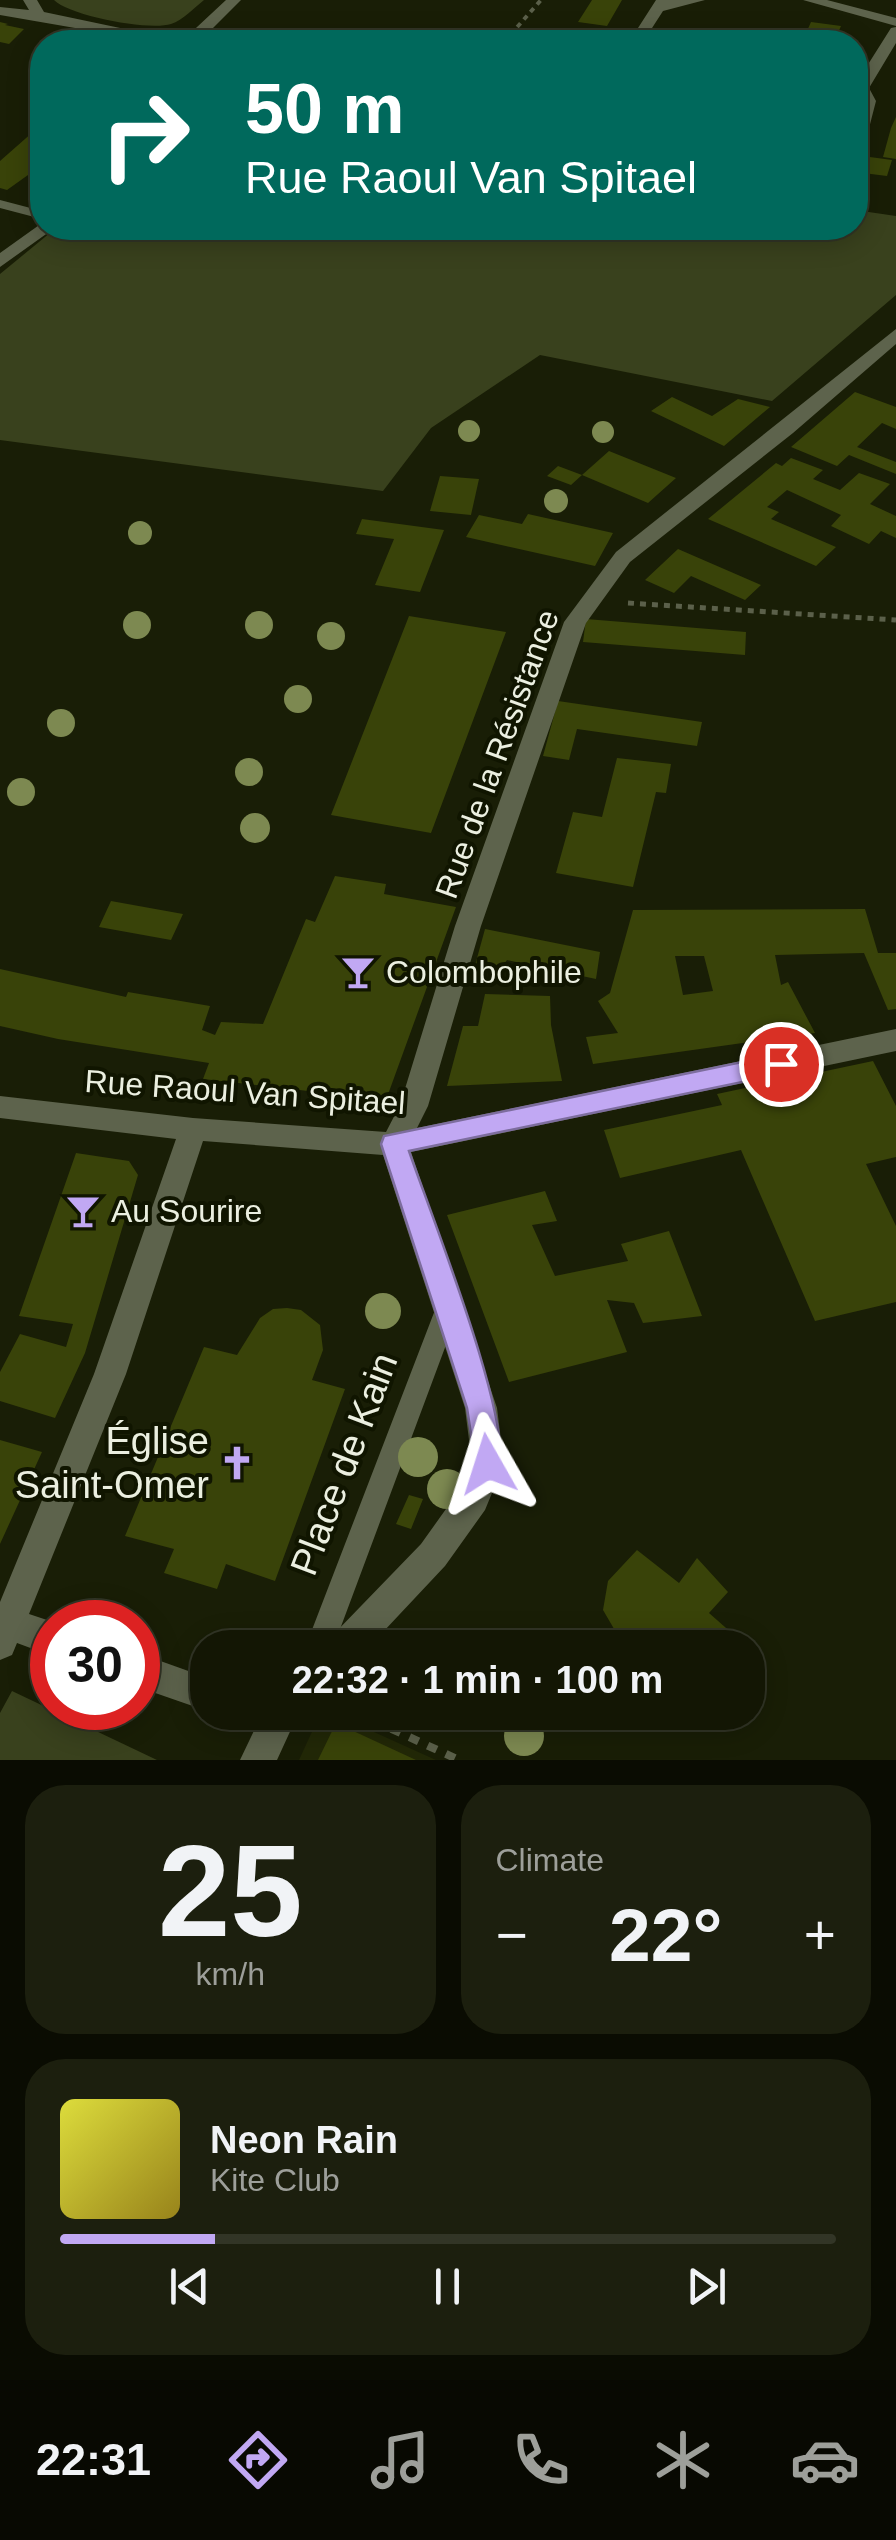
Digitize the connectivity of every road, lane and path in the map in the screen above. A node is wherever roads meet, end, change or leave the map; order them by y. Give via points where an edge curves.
1 (30, 0) edge
2 (234, 0) edge
3 (541, 0) edge
4 (698, 0) edge
5 (810, 0) edge
6 (661, 4) edge
7 (0, 11) edge
8 (39, 15) junction
9 (896, 22) edge
10 (115, 30) edge
11 (202, 30) edge
12 (515, 30) edge
13 (644, 30) edge
14 (896, 31) edge
15 (868, 74) edge
16 (0, 204) edge
17 (30, 212) edge
18 (30, 238) edge
19 (0, 262) edge
20 (896, 335) edge
21 (592, 600) junction
22 (896, 620) edge
23 (896, 1040) edge
24 (0, 1107) edge
25 (193, 1129) junction
26 (394, 1144) junction
27 (447, 1310) junction
28 (326, 1630) edge
29 (361, 1630) edge
30 (5, 1633) edge
31 (30, 1636) edge
32 (160, 1678) edge
33 (190, 1689) edge
34 (265, 1730) edge
35 (394, 1730) edge
36 (258, 1760) edge
37 (459, 1760) edge

1 - 8 street
2 - 11 street
3 - 12 path
4 - 6 street
5 - 9 street
6 - 13 street
7 - 8 street
8 - 10 street
14 - 15 street
16 - 17 lane
18 - 19 street
20 - 21 street, Rue de la Résistance via 622,558
21 - 22 path
21 - 26 street, Rue de la Résistance via 575,622 526,754 414,1106
23 - 26 street, Rue Raoul Van Spitael
24 - 25 street, Rue Raoul Van Spitael
25 - 26 street, Rue Raoul Van Spitael
25 - 30 street via 110,1374
26 - 27 street
27 - 28 lane, Place de Kain
27 - 29 street via 481,1408 488,1464 473,1500 433,1555
30 - 31 street
32 - 33 street
34 - 36 street
35 - 37 path

